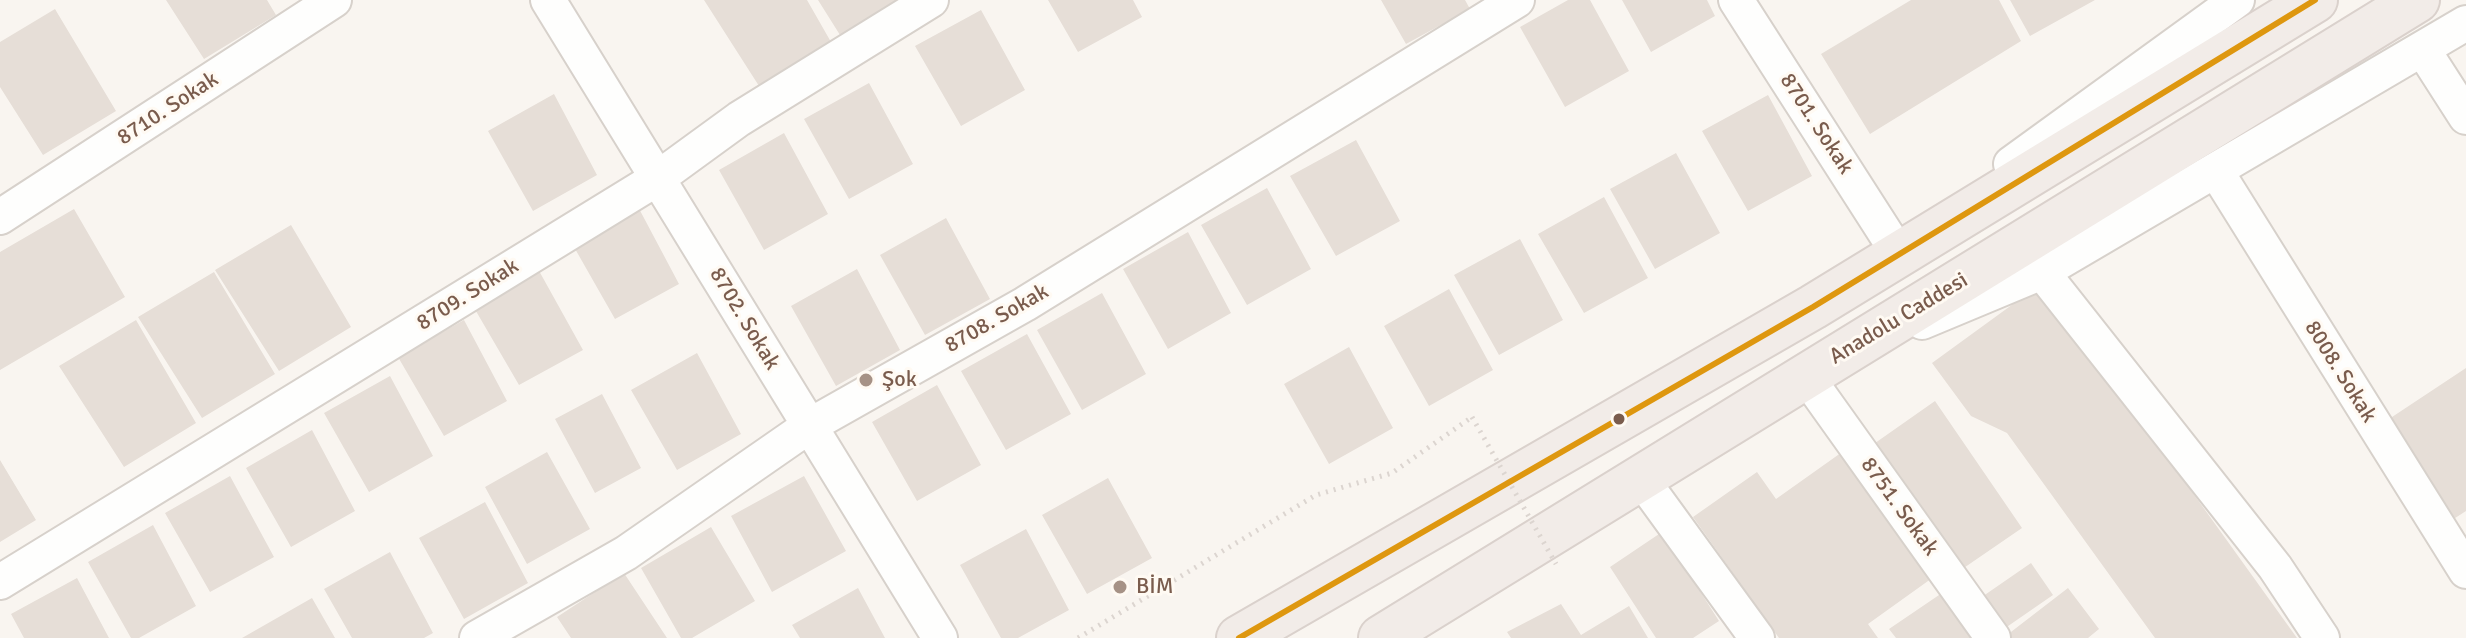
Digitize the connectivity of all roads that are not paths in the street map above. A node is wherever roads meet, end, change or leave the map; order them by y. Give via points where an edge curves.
1 (334, 0) edge
2 (548, 0) edge
3 (931, 0) edge
4 (1517, 0) edge
5 (1736, 0) edge
6 (2237, 0) edge
7 (2315, 0) edge
8 (2417, 0) edge
9 (2466, 23) edge
10 (2423, 50) junction
11 (2466, 117) edge
12 (2216, 171) junction
13 (658, 178) junction
14 (0, 217) edge
15 (1895, 248) junction
16 (2042, 272) junction
17 (1813, 307) junction
18 (1844, 354) junction
19 (1806, 376) junction
20 (809, 426) junction
21 (1642, 480) junction
22 (2466, 571) edge
23 (0, 582) edge
24 (477, 638) edge
25 (940, 638) edge
26 (1239, 638) edge
27 (1381, 638) edge
28 (1757, 638) edge
29 (1993, 638) edge
30 (2322, 638) edge

1 - 14 street, 8710. Sokak
2 - 13 street, 8702. Sokak
3 - 13 street, 8709. Sokak via 739,119
4 - 20 street, 8708. Sokak via 1025,304
5 - 15 street, 8701. Sokak
6 - 15 street
7 - 17 highway
8 - 18 highway, Anadolu Caddesi
9 - 10 street
10 - 11 street
10 - 12 street
12 - 16 street
12 - 22 street, 8008. Sokak
13 - 20 street, 8702. Sokak
13 - 23 street, 8709. Sokak
15 - 17 street
16 - 18 street
16 - 30 street via 2275,567
17 - 26 highway
18 - 19 highway, Anadolu Caddesi
19 - 21 highway, Anadolu Caddesi
19 - 29 street, 8751. Sokak
20 - 24 street, 8708. Sokak via 626,553
20 - 25 street, 8702. Sokak
21 - 27 highway, Anadolu Caddesi
21 - 28 street

